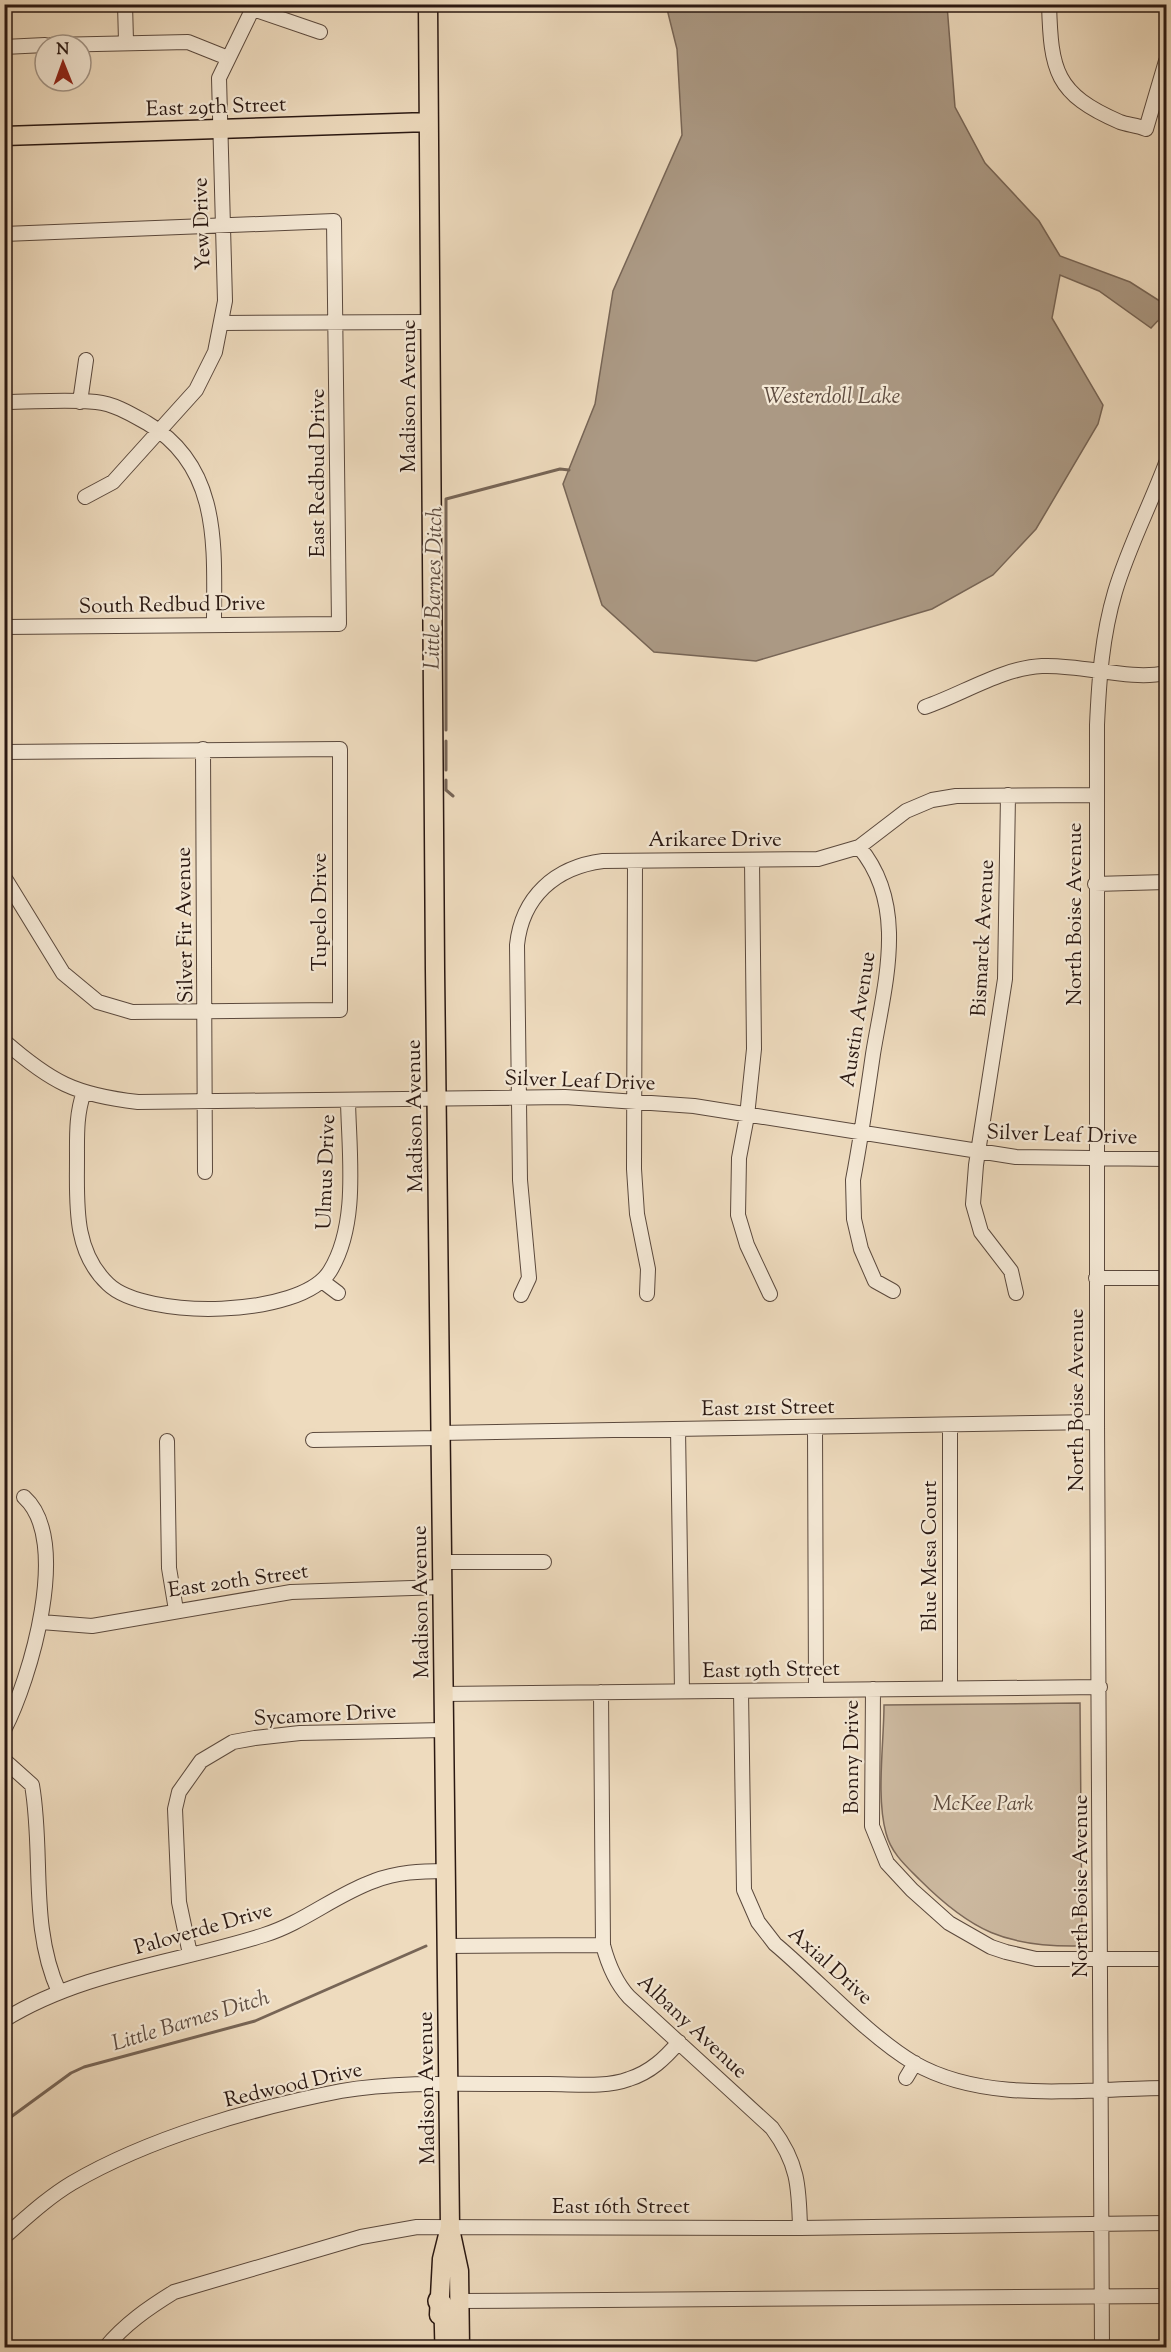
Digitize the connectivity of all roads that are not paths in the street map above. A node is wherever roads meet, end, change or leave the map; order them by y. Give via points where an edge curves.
1 (125, 4) edge
2 (428, 4) edge
3 (1049, 4) edge
4 (254, 7) edge
5 (320, 32) dead end
6 (126, 41) junction
7 (93, 43) edge
8 (33, 46) edge
9 (4, 47) edge
10 (228, 58) junction
11 (1167, 61) edge
12 (428, 122) junction
13 (218, 128) junction
14 (4, 136) edge
15 (223, 225) junction
16 (4, 234) edge
17 (430, 322) junction
18 (222, 323) junction
19 (337, 323) junction
20 (86, 360) dead end
21 (4, 402) edge
22 (80, 402) junction
23 (159, 430) junction
24 (1167, 463) edge
25 (85, 497) dead end
26 (214, 624) junction
27 (339, 624) joint
28 (4, 627) edge
29 (1100, 669) junction
30 (1167, 673) edge
31 (925, 707) dead end
32 (203, 749) junction
33 (4, 752) edge
34 (1008, 795) junction
35 (1095, 795) junction
36 (859, 847) junction
37 (635, 861) junction
38 (752, 861) junction
39 (4, 877) edge
40 (1167, 882) edge
41 (1095, 884) junction
42 (206, 1011) junction
43 (4, 1041) edge
44 (84, 1092) junction
45 (517, 1098) junction
46 (436, 1099) junction
47 (205, 1101) junction
48 (348, 1101) junction
49 (635, 1101) junction
50 (747, 1116) junction
51 (861, 1133) junction
52 (977, 1152) junction
53 (1096, 1158) junction
54 (1167, 1159) edge
55 (206, 1172) dead end
56 (1096, 1278) junction
57 (1167, 1278) edge
58 (322, 1281) junction
59 (893, 1291) dead end
60 (338, 1293) dead end
61 (1016, 1293) dead end
62 (647, 1294) dead end
63 (770, 1294) dead end
64 (521, 1295) dead end
65 (1097, 1422) junction
66 (950, 1425) junction
67 (815, 1427) junction
68 (678, 1429) junction
69 (440, 1436) junction
70 (314, 1440) dead end
71 (166, 1441) dead end
72 (24, 1497) dead end
73 (442, 1562) junction
74 (544, 1562) dead end
75 (442, 1587) junction
76 (176, 1611) junction
77 (42, 1622) junction
78 (1100, 1687) junction
79 (950, 1688) junction
80 (873, 1689) junction
81 (816, 1690) junction
82 (681, 1691) junction
83 (741, 1691) junction
84 (601, 1692) junction
85 (444, 1694) junction
86 (4, 1730) edge
87 (444, 1730) junction
88 (4, 1760) edge
89 (446, 1871) junction
90 (603, 1945) junction
91 (446, 1946) junction
92 (190, 1954) junction
93 (1101, 1959) junction
94 (1167, 1959) edge
95 (59, 1992) junction
96 (4, 2020) edge
97 (680, 2042) junction
98 (915, 2063) junction
99 (906, 2078) dead end
100 (448, 2086) junction
101 (1101, 2088) junction
102 (1167, 2088) edge
103 (1167, 2223) edge
104 (1102, 2224) junction
105 (450, 2227) junction
106 (800, 2228) junction
107 (4, 2237) edge
108 (1102, 2295) junction
109 (1167, 2296) edge
110 (449, 2301) junction
111 (105, 2348) edge
112 (438, 2348) edge
113 (447, 2348) edge
114 (460, 2348) edge
115 (1102, 2348) edge

1 - 6 street
2 - 12 main road, Madison Avenue
3 - 11 street via 1055,68 1080,103 1122,123 1146,129
4 - 5 street
4 - 10 street, Yew Drive
6 - 7 street
6 - 10 street via 188,42
8 - 9 street
10 - 13 street, Yew Drive via 219,78
12 - 13 main road, East 29th Street
12 - 17 main road, Madison Avenue
13 - 14 main road, East 29th Street
13 - 15 street, Yew Drive
15 - 16 street
15 - 18 street, Yew Drive
15 - 19 street, East Redbud Drive via 334,221
17 - 19 street
17 - 46 main road, Madison Avenue
18 - 19 street
18 - 23 street, Yew Drive via 206,374
19 - 27 street, East Redbud Drive
20 - 22 street
21 - 22 street
22 - 23 street via 98,402 118,409
23 - 25 street, Yew Drive via 113,482
23 - 26 street via 195,471 206,496 213,538
24 - 29 street, North Boise Avenue via 1116,591
26 - 27 street, South Redbud Drive
26 - 28 street, South Redbud Drive
29 - 30 street via 1138,675
29 - 31 street via 1032,667
29 - 35 street, North Boise Avenue
32 - 33 street, Tupelo Drive
32 - 42 street, Silver Fir Avenue
32 - 42 street, Tupelo Drive via 340,749 340,1010
34 - 35 street, Arikaree Drive
34 - 36 street, Arikaree Drive via 956,796 923,803 906,811
34 - 52 street, Bismarck Avenue via 1005,979
35 - 41 street, North Boise Avenue
36 - 38 street, Arikaree Drive via 818,859
36 - 51 street, Austin Avenue via 873,867 884,895 891,947
37 - 38 street, Arikaree Drive
37 - 45 street, Arikaree Drive via 585,863 536,884 521,922 517,945
37 - 49 street
38 - 50 street via 754,1049
39 - 42 street, Tupelo Drive via 63,973 85,994 132,1012
40 - 41 street
41 - 53 street, North Boise Avenue
42 - 47 street, Silver Fir Avenue
43 - 44 street, Silver Leaf Drive via 42,1073
44 - 47 street, Silver Leaf Drive via 138,1102
44 - 58 street via 77,1121 77,1214 86,1252 108,1284 144,1302 178,1308 250,1306 280,1300
45 - 46 street, Silver Leaf Drive
45 - 49 street, Silver Leaf Drive
45 - 64 street, Arikaree Drive via 529,1278
46 - 48 street, Silver Leaf Drive
46 - 69 main road, Madison Avenue
47 - 48 street, Silver Leaf Drive
47 - 55 street, Silver Fir Avenue
48 - 58 street, Ulmus Drive via 348,1222 341,1248
49 - 50 street, Silver Leaf Drive
49 - 62 street via 634,1168 637,1214 648,1269
50 - 51 street, Silver Leaf Drive
50 - 63 street via 739,1158 738,1215
51 - 52 street, Silver Leaf Drive
51 - 59 street, Austin Avenue via 853,1180 856,1234 875,1281
52 - 53 street, Silver Leaf Drive
52 - 61 street, Bismarck Avenue via 975,1212 986,1241 1011,1271
53 - 54 street, Silver Leaf Drive
53 - 56 street, North Boise Avenue
56 - 57 street
56 - 65 street, North Boise Avenue
58 - 60 street
65 - 66 street, East 21st Street
65 - 78 street, North Boise Avenue
66 - 67 street, East 21st Street
66 - 79 street, Blue Mesa Court
67 - 68 street, East 21st Street
67 - 81 street
68 - 69 street, East 21st Street
68 - 82 street
69 - 70 street, East 21st Street
69 - 73 main road, Madison Avenue
71 - 76 street via 169,1561
72 - 77 street via 35,1508 44,1537
73 - 74 street
73 - 75 main road, Madison Avenue
75 - 76 street, East 20th Street via 291,1592
75 - 85 main road, Madison Avenue
76 - 77 street, East 20th Street via 81,1627
77 - 86 street via 27,1676
78 - 79 street, East 19th Street
78 - 93 street, North Boise Avenue
79 - 80 street, East 19th Street
80 - 81 street, East 19th Street
80 - 93 street, Bonny Drive via 872,1826 895,1874 949,1923 991,1947 1036,1959
81 - 83 street, East 19th Street
82 - 83 street, East 19th Street
82 - 84 street, East 19th Street
83 - 98 street, Axial Drive via 742,1875 751,1911 773,1943
84 - 85 street, East 19th Street
84 - 90 street, Albany Avenue
85 - 87 main road, Madison Avenue
87 - 89 main road, Madison Avenue
87 - 92 street, Sycamore Drive via 300,1732 233,1742 201,1761 179,1792 175,1809 179,1902
88 - 95 street via 32,1785 40,1925
89 - 91 main road, Madison Avenue
89 - 92 street, Paloverde Drive via 382,1878 278,1930
90 - 91 street
90 - 97 street, Albany Avenue via 621,1988
91 - 100 main road, Madison Avenue
92 - 95 street, Paloverde Drive
93 - 94 street, Bonny Drive
93 - 101 street, North Boise Avenue
95 - 96 street, Paloverde Drive
97 - 100 street, Redwood Drive via 657,2065 617,2083
97 - 106 street, Albany Avenue via 772,2128 785,2146 798,2179
98 - 99 street
98 - 101 street, Axial Drive via 943,2077 1000,2090
100 - 105 main road, Madison Avenue
100 - 107 street, Redwood Drive via 381,2086 341,2091 161,2141 70,2184
101 - 102 street, Axial Drive
101 - 104 street, North Boise Avenue
103 - 104 street, East 16th Street
104 - 106 street, East 16th Street
104 - 108 street, North Boise Avenue
105 - 106 street, East 16th Street
105 - 110 main road, Madison Avenue via 442,2259
105 - 111 street, East 16th Street via 389,2231 174,2292 121,2329
108 - 109 street
108 - 110 street
108 - 115 street, North Boise Avenue
110 - 112 main road, Madison Avenue
110 - 113 highway via 445,2310
110 - 114 main road, Madison Avenue

